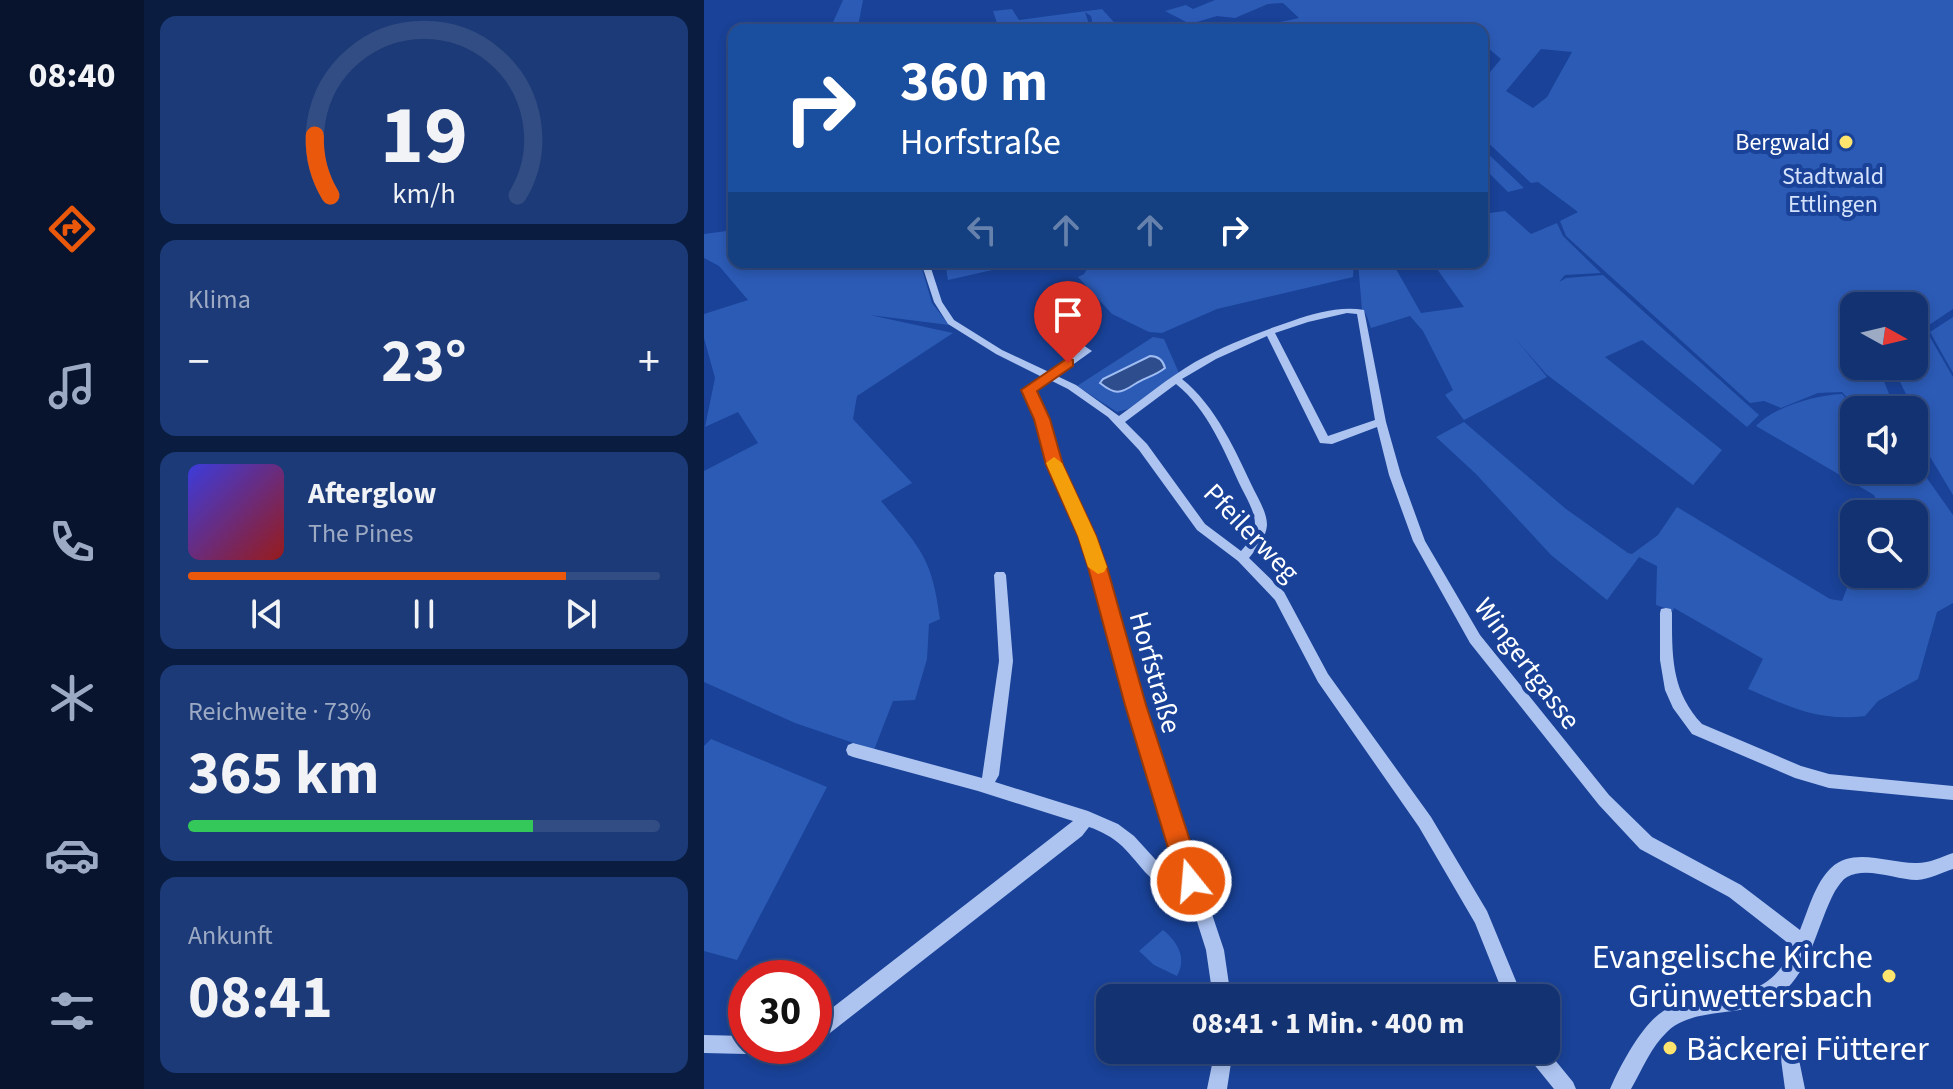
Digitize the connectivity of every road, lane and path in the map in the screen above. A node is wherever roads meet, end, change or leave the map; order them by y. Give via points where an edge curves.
1 (927, 268) edge
2 (1040, 310) dead end
3 (1270, 332) junction
4 (1049, 375) junction
5 (1177, 380) junction
6 (1119, 421) junction
7 (1381, 422) junction
8 (1242, 558) junction
9 (1000, 575) dead end
10 (1666, 613) dead end
11 (853, 750) dead end
12 (986, 785) junction
13 (1953, 793) edge
14 (1085, 819) junction
15 (1953, 861) edge
16 (1191, 881) junction
17 (1804, 944) junction
18 (1220, 984) edge
19 (1508, 984) edge
20 (832, 1019) edge
21 (704, 1044) edge
22 (728, 1045) edge
23 (1789, 1052) dead end
24 (1221, 1064) edge
25 (1546, 1064) edge
26 (1217, 1089) edge
27 (1566, 1089) edge
28 (1620, 1089) edge
29 (1795, 1089) edge

1 - 4 street, Pfeilerweg via 951,322
2 - 4 street via 1053,330 1087,351
3 - 5 street via 1199,364
3 - 7 street via 1324,440
3 - 7 street, Wingertgasse via 1358,311
4 - 6 street, Pfeilerweg
4 - 16 street, Horfstraße via 1029,390 1098,567
5 - 6 street
5 - 8 street via 1209,416 1260,516 1256,541
6 - 8 street, Pfeilerweg via 1201,527
7 - 17 street, Wingertgasse via 1419,541 1457,612 1594,789 1646,843 1735,891
8 - 19 street, Pfeilerweg via 1280,596 1323,678 1425,822 1481,917
9 - 12 street via 1006,661
10 - 13 street via 1665,663 1671,688 1685,718 1697,729 1814,777
11 - 12 street
12 - 14 street
14 - 16 street via 1121,834 1162,878 1180,885
14 - 20 street
15 - 17 street via 1923,871 1874,865 1843,868 1828,884
16 - 18 street, Horfstraße via 1215,950
17 - 28 street via 1790,973 1769,994 1678,1013 1661,1025
21 - 22 street
23 - 29 street
24 - 26 street
25 - 27 street

